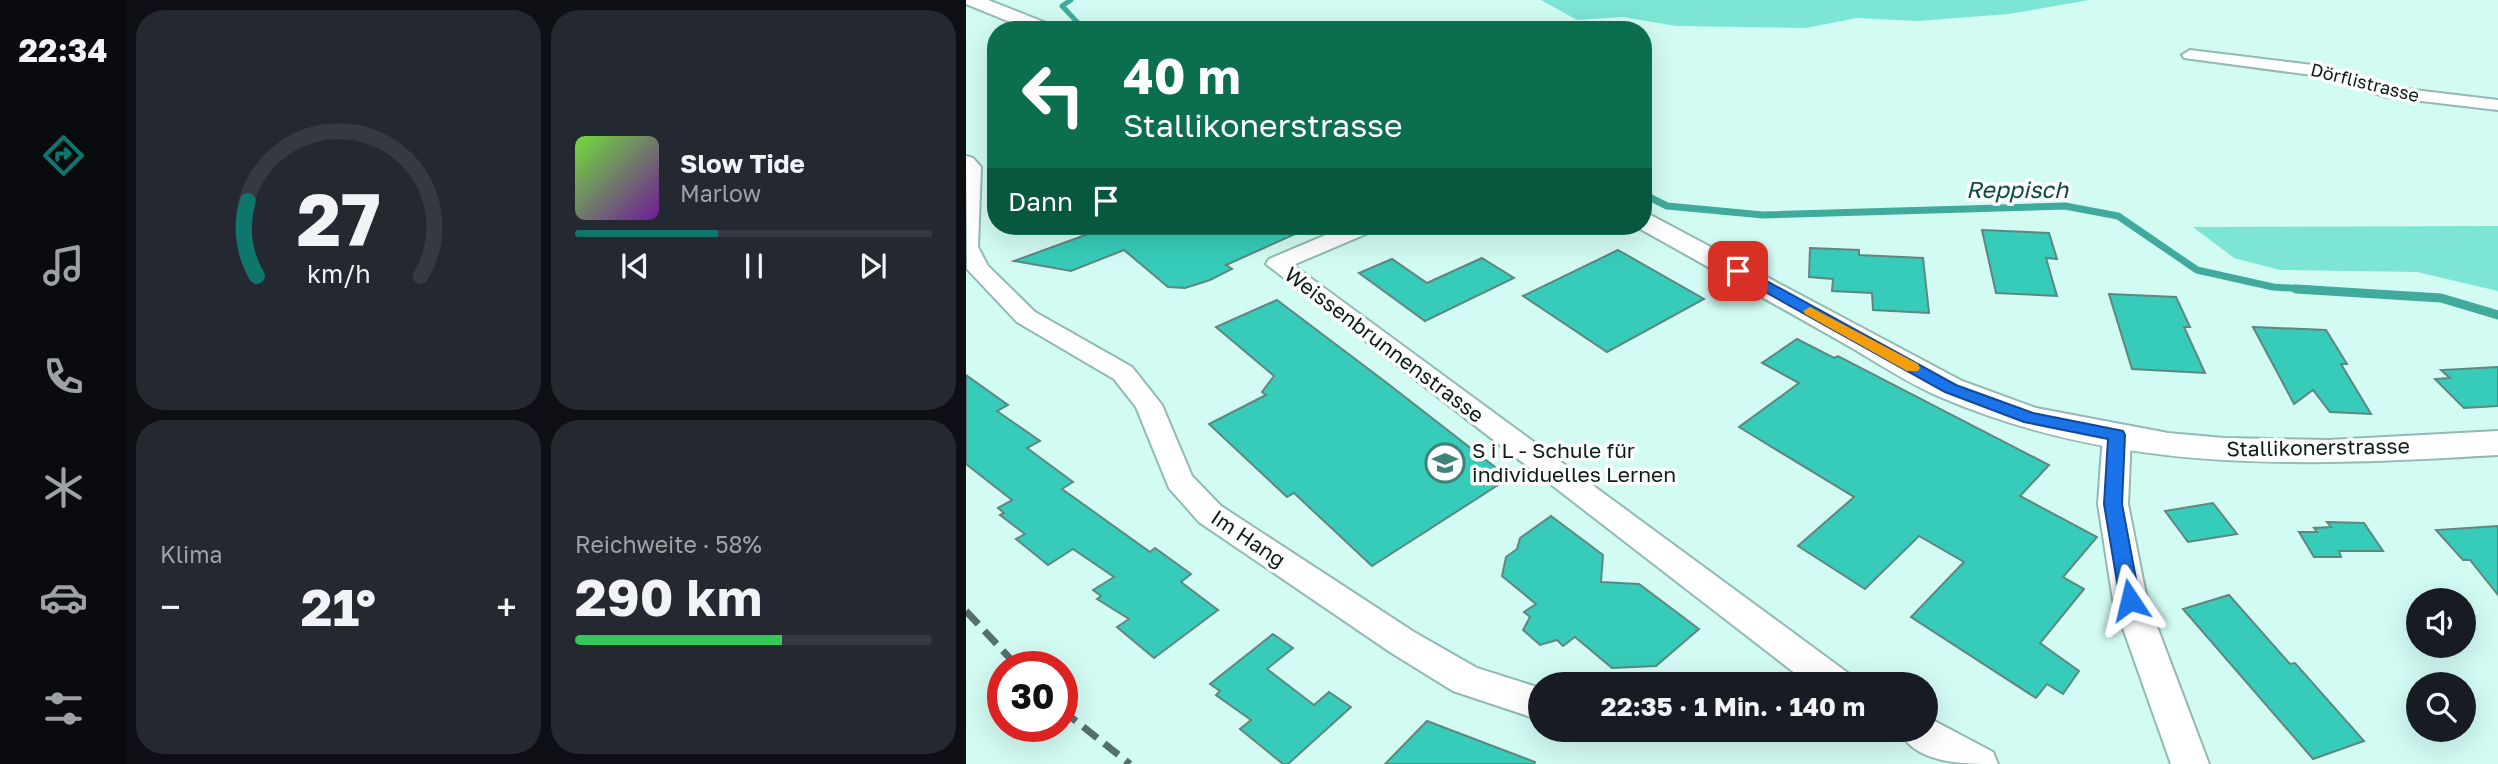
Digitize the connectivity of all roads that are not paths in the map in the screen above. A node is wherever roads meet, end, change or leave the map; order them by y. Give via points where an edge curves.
1 (972, 0) edge
2 (1024, 21) edge
3 (2190, 55) dead end
4 (2498, 105) edge
5 (966, 162) edge
6 (1652, 224) edge
7 (1344, 235) edge
8 (2117, 435) junction
9 (2498, 443) edge
10 (1819, 672) edge
11 (1528, 700) edge
12 (1938, 742) edge
13 (1979, 764) edge
14 (2190, 764) edge

1 - 2 street
3 - 4 street, Dörflistrasse via 2322,71 2386,92
5 - 11 street, Im Hang via 971,167 967,247 978,269 1027,317 1124,373 1149,405 1179,481 1210,514 1466,680
6 - 8 street, Stallikonerstrasse via 1951,388 2030,418
7 - 10 street, Weissenbrunnenstrasse via 1277,264
8 - 9 street, Stallikonerstrasse via 2168,445 2280,453
8 - 14 street via 2113,504 2130,600
12 - 13 street

